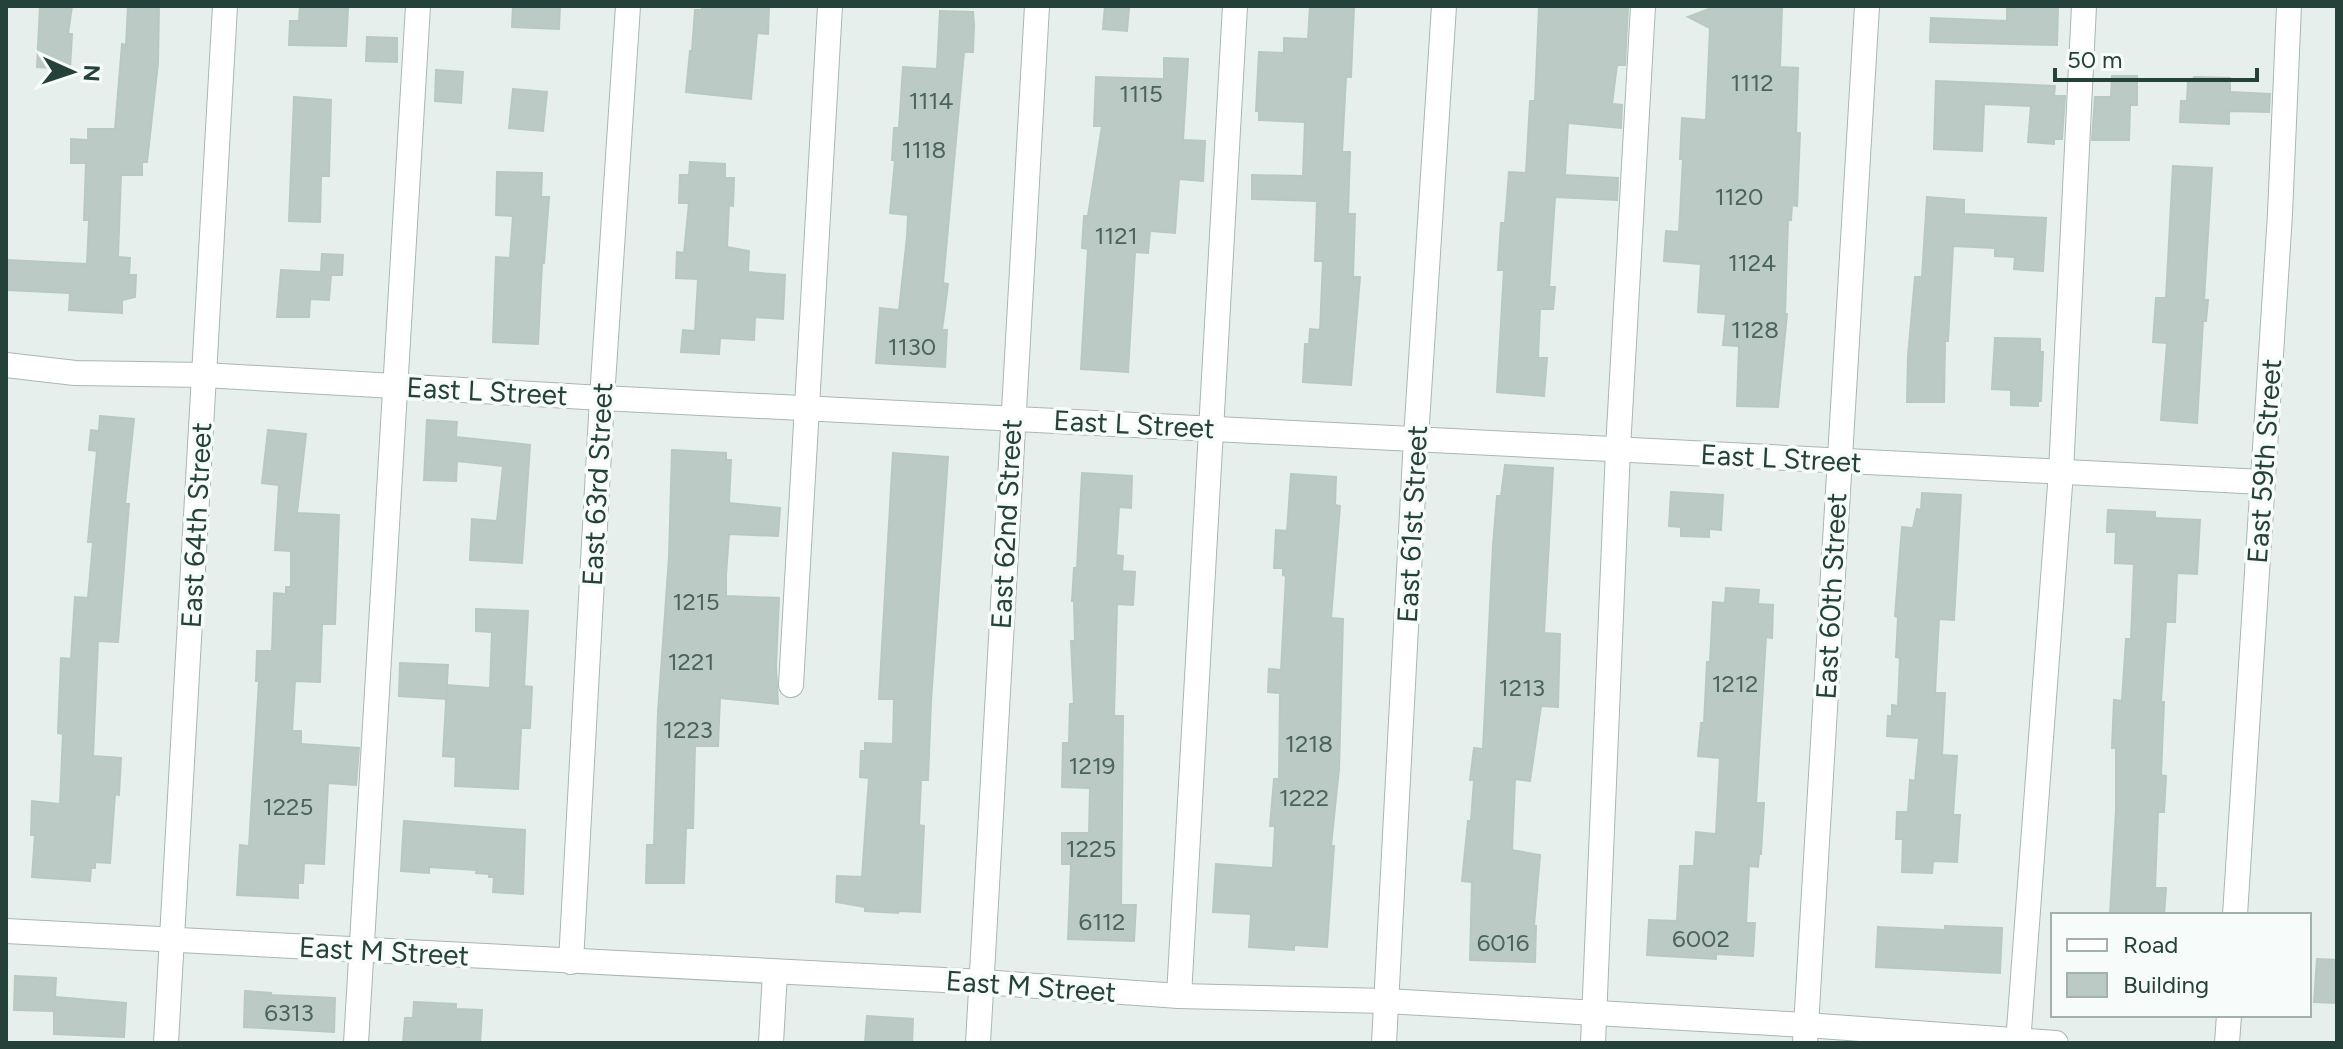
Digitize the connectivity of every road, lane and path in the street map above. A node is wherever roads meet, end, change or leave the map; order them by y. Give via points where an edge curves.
1 (225, 6) edge
2 (418, 6) edge
3 (628, 6) edge
4 (830, 6) edge
5 (1037, 6) edge
6 (1235, 6) edge
7 (1444, 6) edge
8 (1643, 6) edge
9 (1867, 6) edge
10 (2084, 6) edge
11 (2289, 6) edge
12 (6, 365) edge
13 (204, 375) junction
14 (398, 386) junction
15 (602, 398) junction
16 (807, 408) junction
17 (1012, 417) junction
18 (1211, 428) junction
19 (1416, 438) junction
20 (1618, 449) junction
21 (1839, 461) junction
22 (2061, 472) junction
23 (2263, 482) junction
24 (791, 685) dead end
25 (2235, 913) edge
26 (6, 931) edge
27 (172, 939) junction
28 (360, 950) junction
29 (571, 962) junction
30 (775, 972) junction
31 (982, 982) junction
32 (1179, 996) junction
33 (1386, 1001) junction
34 (1595, 1014) junction
35 (2229, 1017) edge
36 (1805, 1034) edge
37 (2018, 1042) edge
38 (166, 1043) edge
39 (356, 1043) edge
40 (771, 1043) edge
41 (978, 1043) edge
42 (1384, 1043) edge
43 (1593, 1043) edge
44 (2056, 1043) edge
45 (2227, 1043) edge

1 - 13 street, East 64th Street
2 - 14 street
3 - 15 street, East 63rd Street
4 - 16 street
5 - 17 street, East 62nd Street
6 - 18 street
7 - 19 street, East 61st Street
8 - 20 street
9 - 21 street, East 60th Street
10 - 22 street
11 - 23 street, East 59th Street
12 - 13 street, East L Street via 75,373
13 - 14 street, East L Street
13 - 27 street, East 64th Street
14 - 15 street, East L Street
14 - 28 street
15 - 16 street, East L Street
15 - 29 street, East 63rd Street
16 - 17 street, East L Street
16 - 24 street
17 - 18 street, East L Street
17 - 31 street, East 62nd Street
18 - 19 street, East L Street
18 - 32 street
19 - 20 street, East L Street
19 - 33 street, East 61st Street
20 - 21 street, East L Street
20 - 34 street
21 - 22 street, East L Street
21 - 36 street, East 60th Street
22 - 23 street, East L Street
22 - 37 street
23 - 25 street, East 59th Street
26 - 27 street, East M Street
27 - 28 street, East M Street
27 - 38 street, East 64th Street
28 - 29 street, East M Street
28 - 39 street
29 - 30 street, East M Street
30 - 31 street, East M Street
30 - 40 street
31 - 32 street, East M Street
31 - 41 street, East 62nd Street
32 - 33 street, East M Street
33 - 34 street, East M Street
33 - 42 street, East 61st Street
34 - 36 street, East M Street
34 - 43 street
35 - 45 street
36 - 37 street, East M Street
37 - 44 street, East M Street

